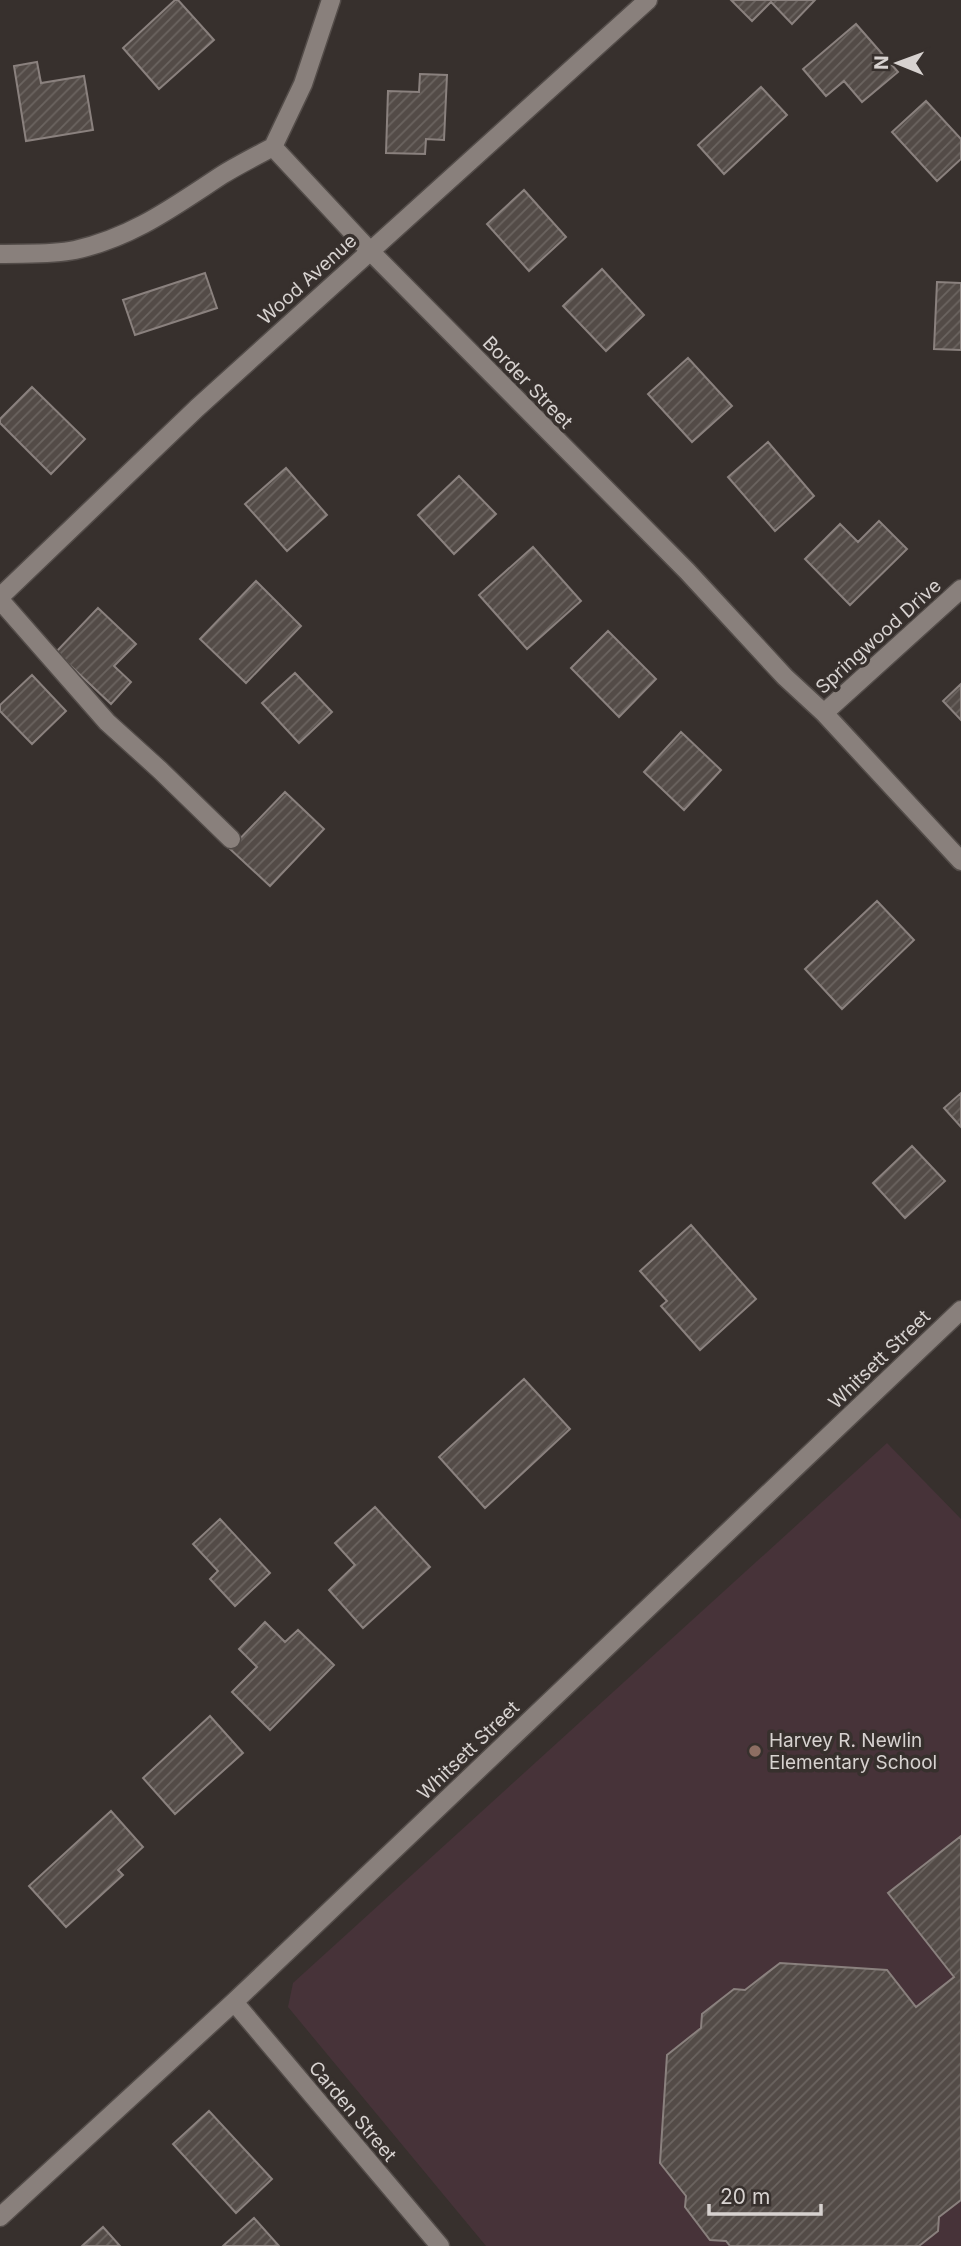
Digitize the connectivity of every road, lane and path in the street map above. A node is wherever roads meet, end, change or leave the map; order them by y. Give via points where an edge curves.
1 (331, 0) edge
2 (648, 0) edge
3 (273, 147) junction
4 (369, 251) junction
5 (0, 254) edge
6 (961, 589) edge
7 (0, 598) edge
8 (824, 713) junction
9 (231, 839) dead end
10 (961, 861) edge
11 (961, 1310) edge
12 (234, 2002) junction
13 (0, 2217) edge
14 (440, 2246) edge

1 - 3 street via 303,84
2 - 4 street, Wood Avenue
3 - 4 street, Border Street
3 - 5 street via 166,213 121,235 74,250
4 - 7 street, Wood Avenue
4 - 8 street, Border Street
6 - 8 street, Springwood Drive
7 - 9 street via 107,722
8 - 10 street, Border Street
11 - 12 street, Whitsett Street
12 - 13 street, Whitsett Street
12 - 14 street, Carden Street

